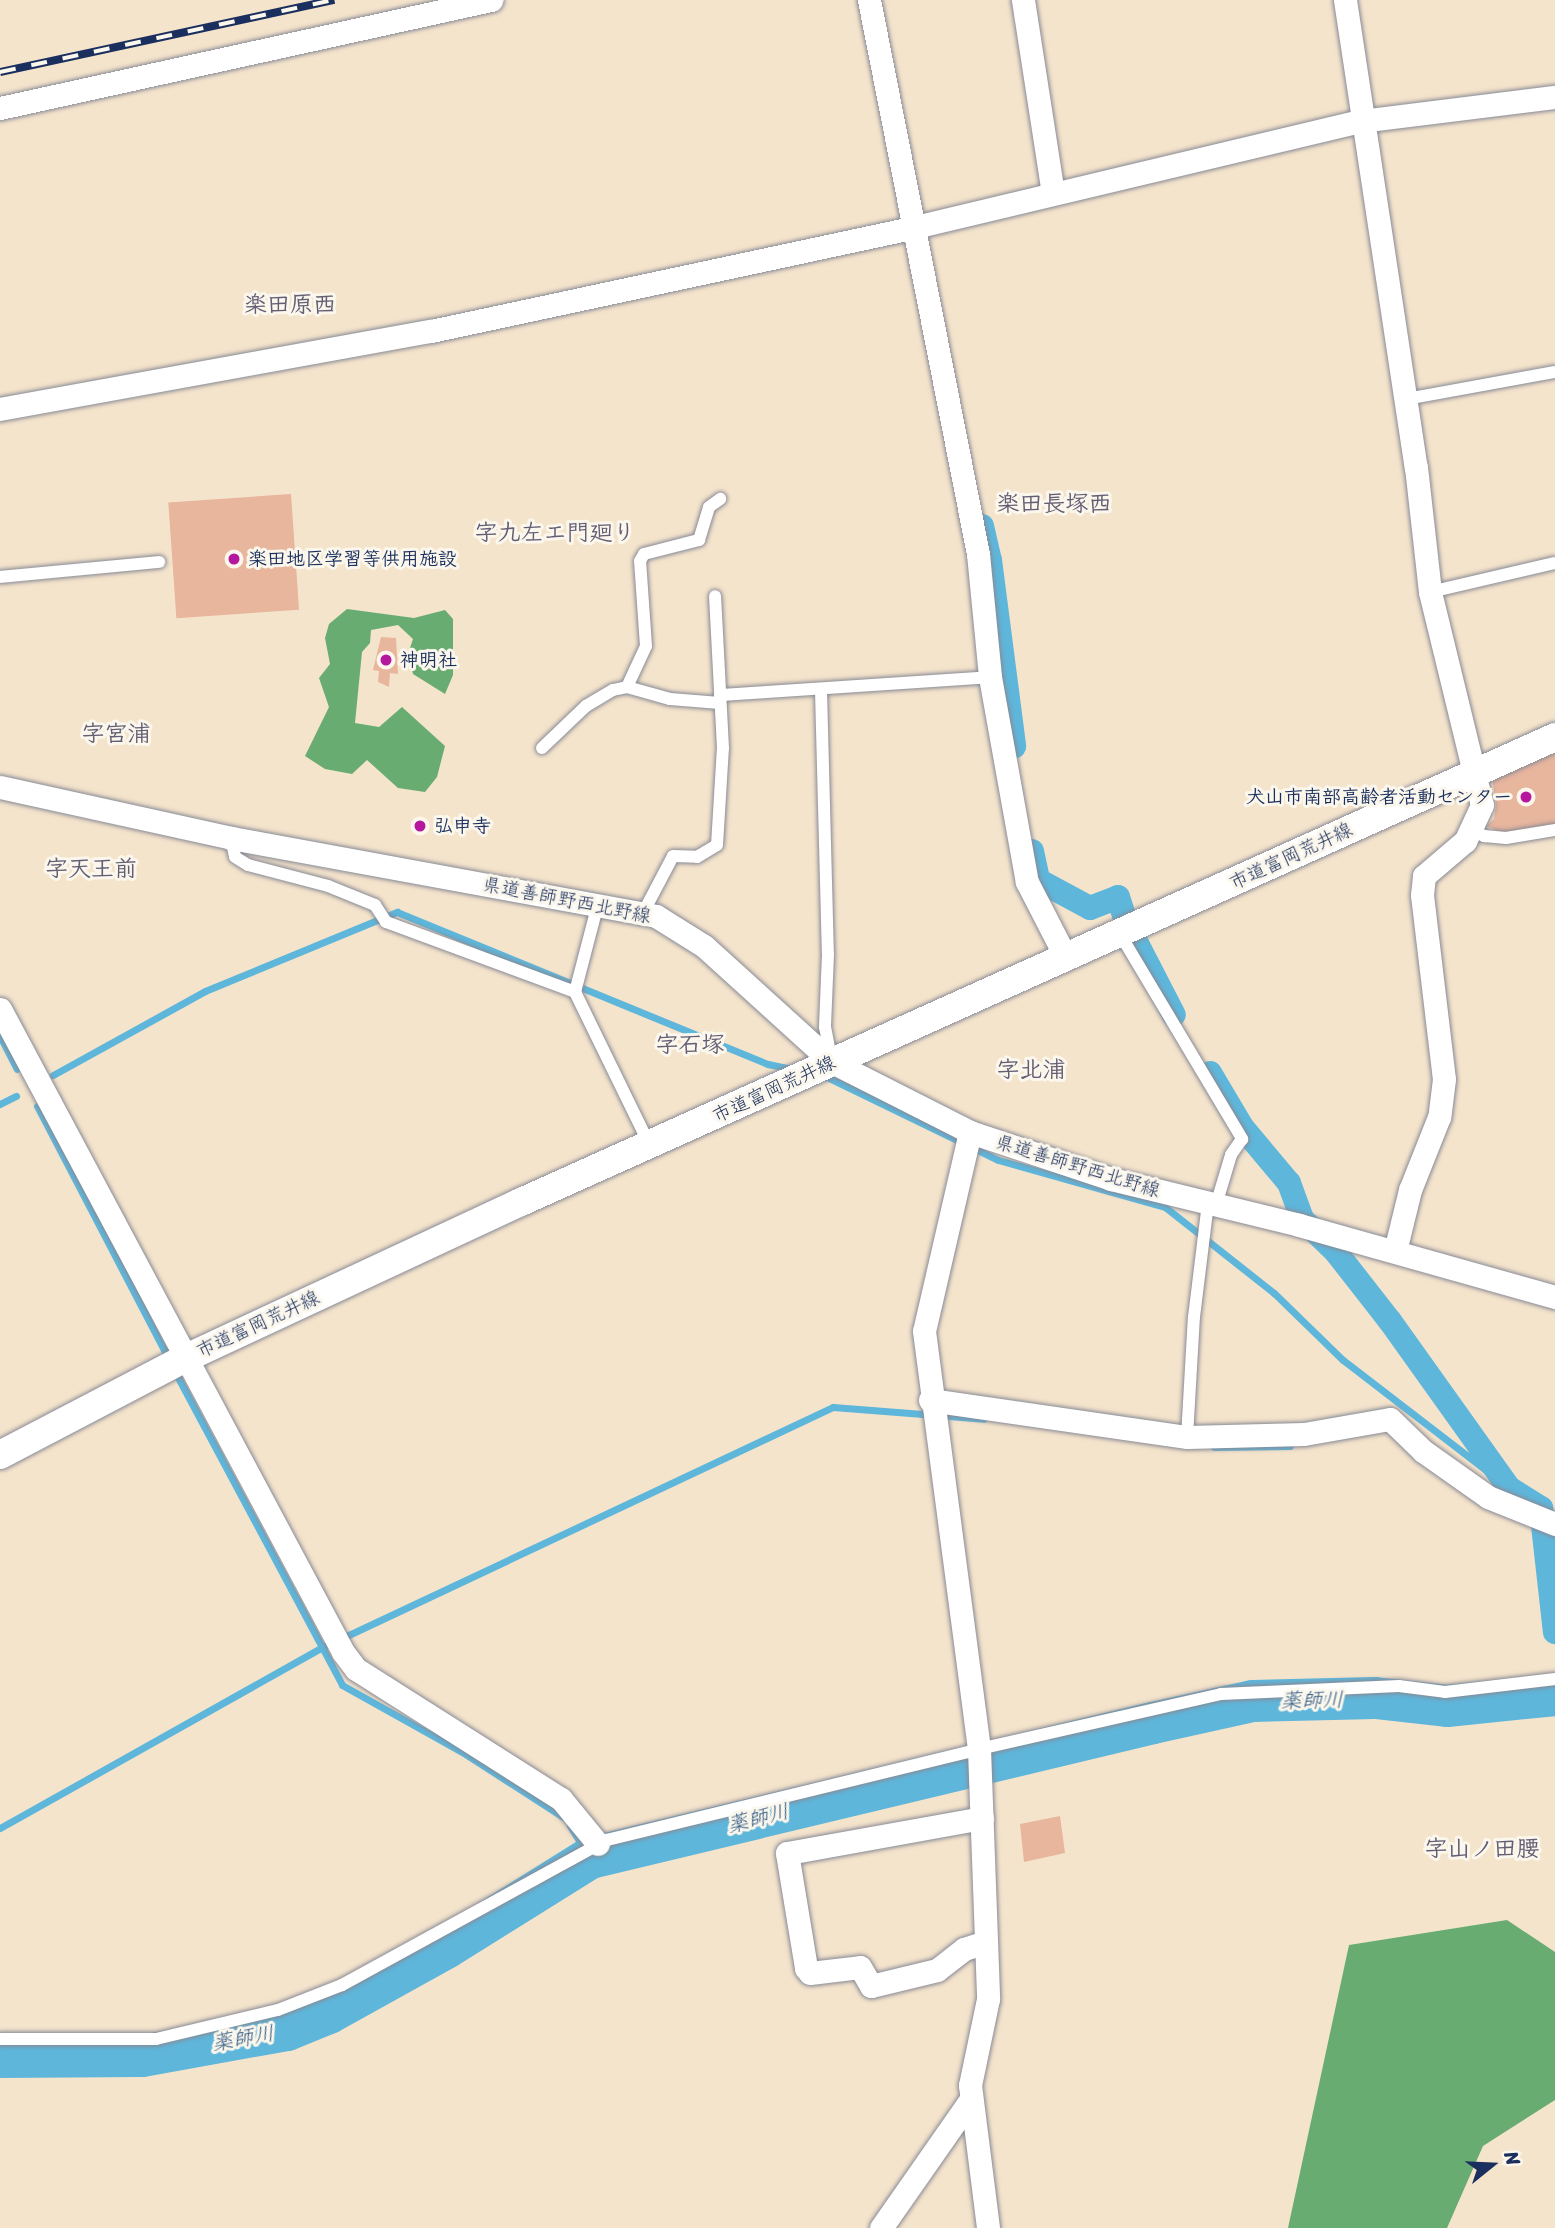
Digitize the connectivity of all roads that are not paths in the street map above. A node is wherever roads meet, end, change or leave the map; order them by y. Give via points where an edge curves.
1 (491, 0) edge
2 (869, 0) edge
3 (1023, 0) edge
4 (1345, 0) edge
5 (1555, 97) edge
6 (0, 108) edge
7 (1361, 121) junction
8 (1053, 193) junction
9 (921, 225) junction
10 (1555, 372) edge
11 (1406, 399) junction
12 (0, 409) edge
13 (720, 499) dead end
14 (159, 562) dead end
15 (1555, 563) edge
16 (0, 578) edge
17 (1430, 592) junction
18 (715, 596) dead end
19 (990, 677) junction
20 (627, 687) junction
21 (821, 691) junction
22 (720, 699) junction
23 (1555, 737) edge
24 (542, 748) dead end
25 (1476, 772) junction
26 (0, 787) edge
27 (1473, 830) junction
28 (1555, 830) edge
29 (231, 838) junction
30 (598, 904) junction
31 (643, 913) junction
32 (1128, 931) junction
33 (1066, 958) junction
34 (575, 992) junction
35 (0, 1009) edge
36 (832, 1062) junction
37 (970, 1132) junction
38 (649, 1145) junction
39 (1212, 1204) junction
40 (1395, 1251) junction
41 (1555, 1297) edge
42 (172, 1365) junction
43 (930, 1400) junction
44 (1187, 1437) junction
45 (0, 1455) edge
46 (1547, 1521) edge
47 (1555, 1679) edge
48 (979, 1749) junction
49 (982, 1818) junction
50 (598, 1844) junction
51 (985, 1942) junction
52 (0, 2039) edge
53 (971, 2099) junction
54 (881, 2228) edge
55 (988, 2228) edge

1 - 6 street via 94,83
2 - 9 street
3 - 8 street
4 - 7 street
5 - 7 street
7 - 8 street
7 - 11 street
8 - 9 street
9 - 12 street via 431,331
9 - 19 street via 978,554
10 - 11 lane
11 - 17 street
13 - 20 lane via 709,507 699,540 644,554 639,561 646,646
14 - 16 lane
15 - 17 lane
17 - 25 street
18 - 22 lane
19 - 21 lane
19 - 33 street via 1027,881
20 - 22 lane via 670,699
20 - 24 lane via 602,693
21 - 22 lane
21 - 36 lane via 828,954 825,1027
22 - 31 lane via 717,845 697,857 673,856
23 - 25 street, 市道富岡荒井線
25 - 27 street via 1482,805
25 - 32 street, 市道富岡荒井線
26 - 29 street, 県道善師野西北野線
27 - 28 lane via 1506,838
27 - 40 street via 1424,876 1422,895 1444,1079 1439,1117 1410,1190
29 - 30 street, 県道善師野西北野線
29 - 34 lane via 235,856 248,865 328,886 375,905 386,922
30 - 31 street, 県道善師野西北野線
30 - 34 lane
31 - 36 street, 県道善師野西北野線 via 676,925 704,946
32 - 33 street, 市道富岡荒井線
32 - 39 lane via 1242,1139
33 - 36 street, 市道富岡荒井線
34 - 38 lane
35 - 42 street
36 - 37 street, 県道善師野西北野線
36 - 38 street, 市道富岡荒井線
37 - 39 street, 県道善師野西北野線 via 1111,1179
37 - 43 street via 924,1331
38 - 42 street, 市道富岡荒井線
39 - 40 street, 県道善師野西北野線
39 - 44 lane via 1194,1317
40 - 41 street, 県道善師野西北野線
42 - 45 street, 市道富岡荒井線
42 - 50 street via 356,1669 561,1799
43 - 44 street
43 - 48 street
44 - 46 street via 1304,1434 1390,1419 1423,1451 1488,1497
47 - 48 lane via 1446,1692 1399,1686 1221,1694
48 - 49 street
48 - 50 lane
49 - 51 street
49 - 51 street via 787,1853 810,1973 860,1967 871,1986 937,1970 964,1949
50 - 52 lane via 302,2003 156,2039
51 - 53 street via 988,2013
53 - 54 street
53 - 55 street

